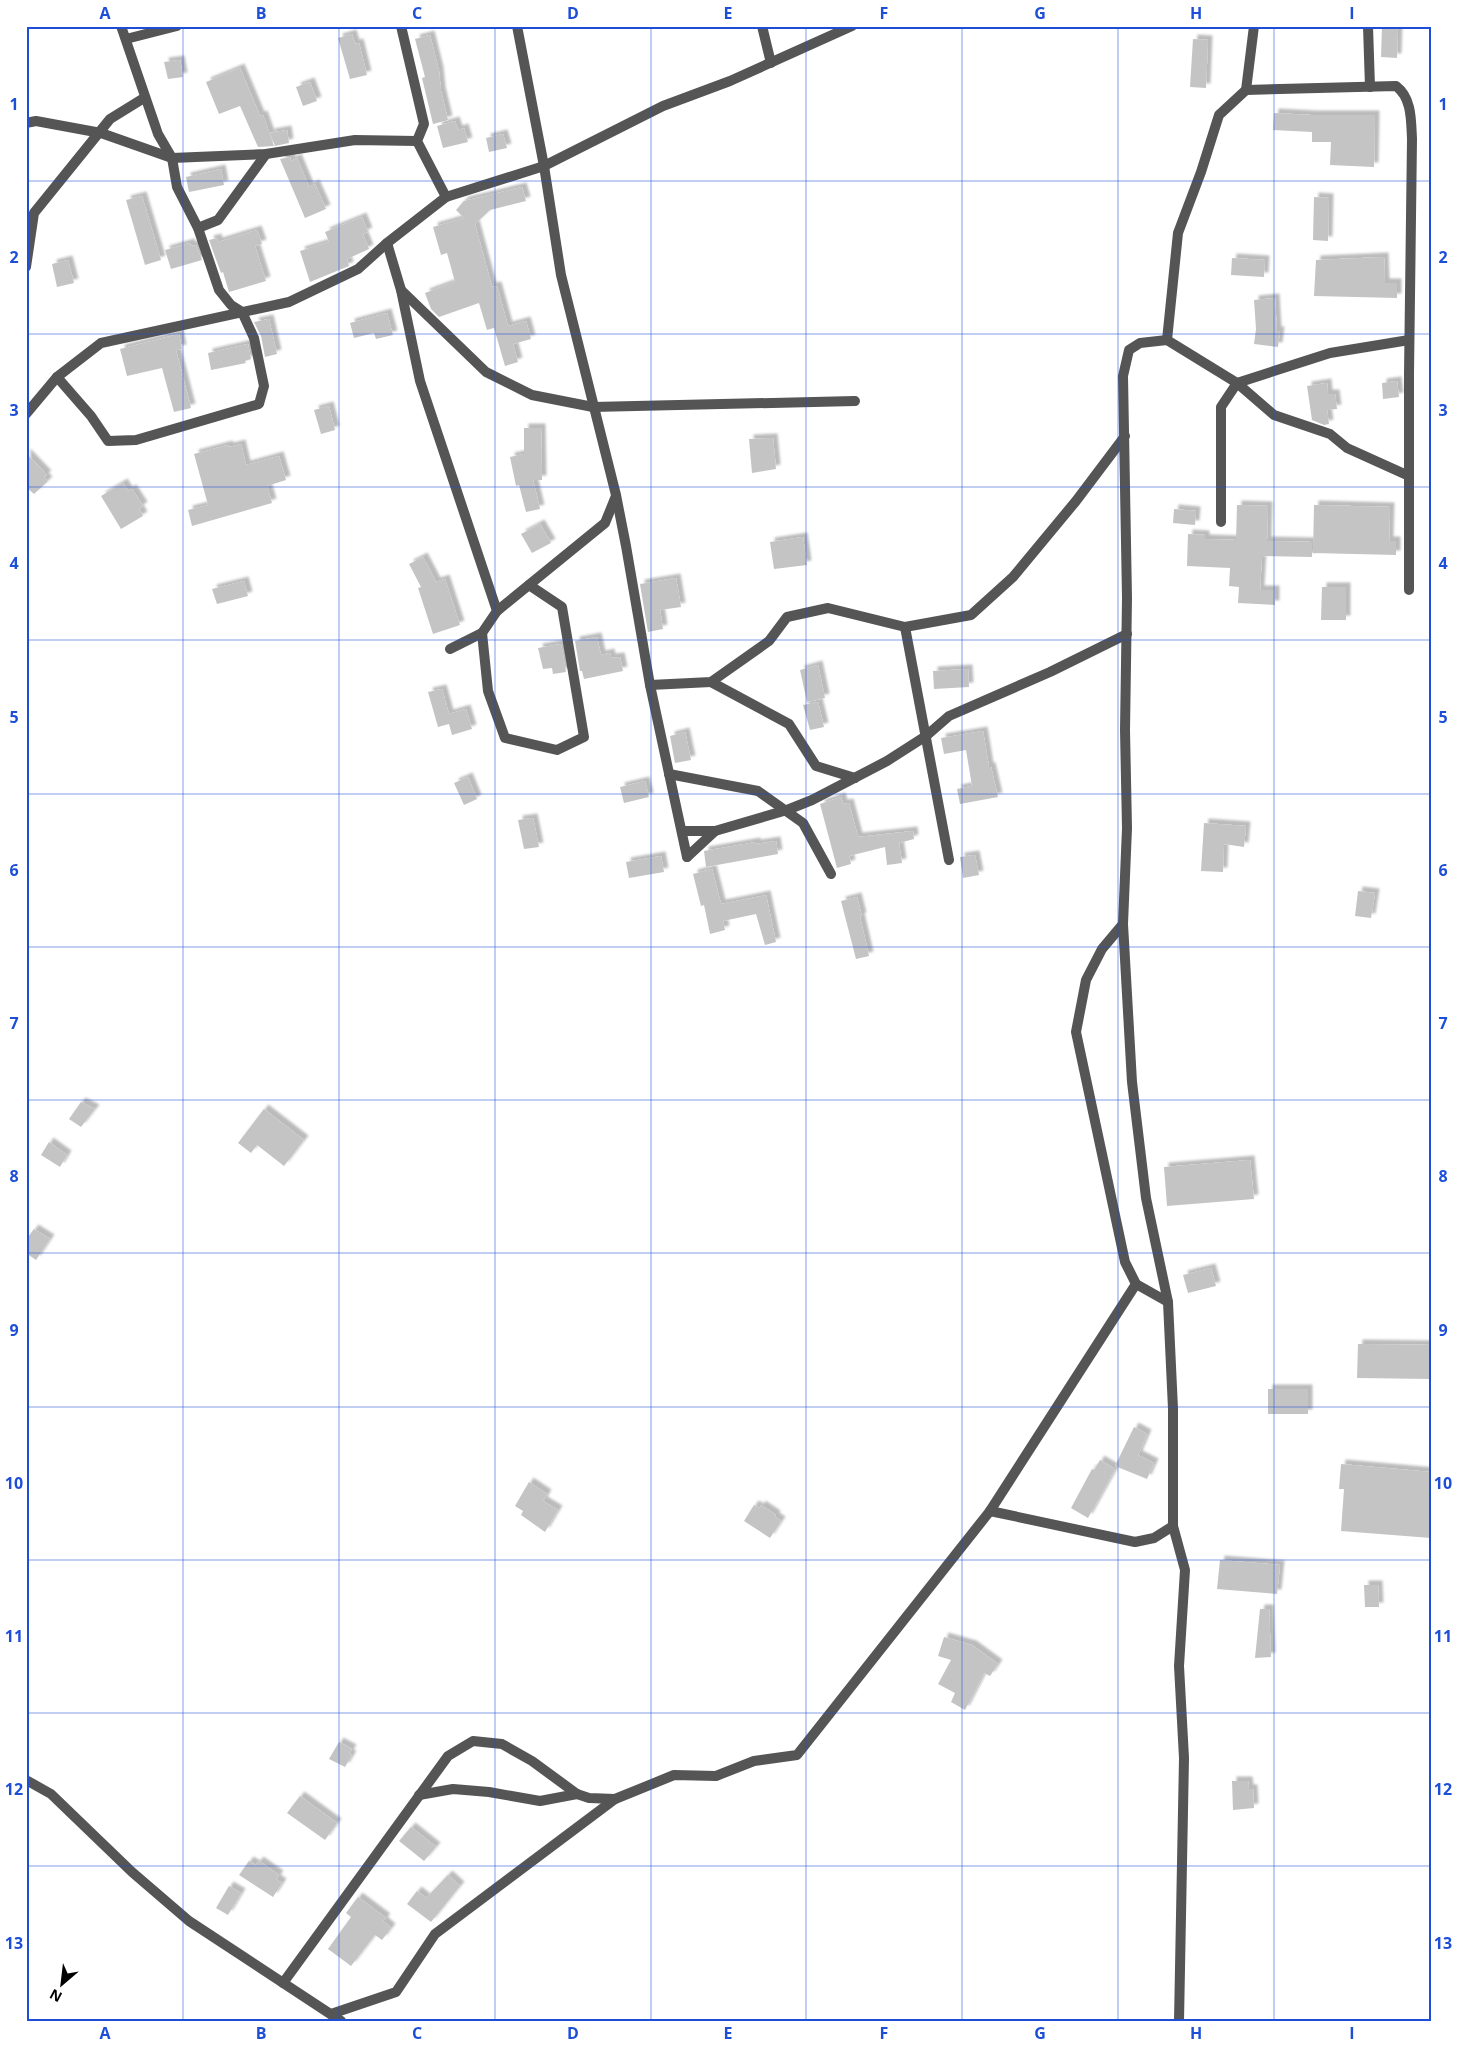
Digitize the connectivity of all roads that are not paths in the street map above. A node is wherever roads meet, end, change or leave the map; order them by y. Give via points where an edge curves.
1 (121, 26) edge
2 (177, 26) edge
3 (401, 26) edge
4 (517, 26) edge
5 (762, 26) edge
6 (852, 26) edge
7 (1254, 26) edge
8 (1368, 26) edge
9 (126, 40) junction
10 (771, 63) junction
11 (1370, 87) junction
12 (1246, 90) junction
13 (144, 98) junction
14 (26, 123) edge
15 (101, 133) junction
16 (417, 141) junction
17 (266, 154) junction
18 (172, 158) junction
19 (544, 166) junction
20 (446, 197) junction
21 (198, 228) junction
22 (387, 243) junction
23 (26, 267) edge
24 (401, 290) junction
25 (242, 312) junction
26 (1167, 340) junction
27 (1409, 340) junction
28 (57, 377) junction
29 (1237, 383) junction
30 (855, 401) dead end
31 (593, 407) junction
32 (26, 414) edge
33 (1125, 436) junction
34 (1409, 476) junction
35 (616, 495) junction
36 (1221, 522) dead end
37 (529, 584) junction
38 (1409, 590) dead end
39 (497, 611) junction
40 (905, 627) junction
41 (482, 633) junction
42 (1127, 634) junction
43 (450, 649) dead end
44 (711, 682) junction
45 (650, 685) junction
46 (926, 736) junction
47 (669, 774) junction
48 (855, 778) junction
49 (787, 810) junction
50 (715, 831) junction
51 (682, 832) junction
52 (949, 860) dead end
53 (831, 874) dead end
54 (1123, 924) junction
55 (1136, 1284) junction
56 (1168, 1302) junction
57 (990, 1511) junction
58 (1173, 1526) junction
59 (26, 1780) edge
60 (577, 1794) junction
61 (420, 1795) junction
62 (615, 1798) junction
63 (283, 1983) junction
64 (331, 2014) junction
65 (341, 2021) edge
66 (1179, 2021) edge

1 - 9 street
2 - 9 street
3 - 16 street via 424,124
4 - 19 street
5 - 10 street
6 - 10 street
7 - 12 street
8 - 11 street
9 - 13 street
10 - 19 street via 663,106
11 - 12 street
11 - 27 street via 1396,86 1404,92 1410,110
12 - 26 street via 1219,115 1202,172 1178,233
13 - 15 street via 110,119
13 - 18 street via 158,134
14 - 15 street
15 - 18 street
15 - 23 street via 34,213
16 - 17 street via 355,140
16 - 20 street
17 - 18 street
17 - 21 street via 218,220
18 - 21 street via 177,187
19 - 20 street
19 - 31 street via 561,275
20 - 22 street
21 - 25 street via 219,290 231,305
22 - 24 street
22 - 25 street via 358,269 288,302
24 - 31 street via 486,372 532,395
24 - 39 street via 420,381
25 - 28 street via 101,343
25 - 28 street via 254,338 264,386 259,404 136,440 108,441
26 - 29 street
26 - 33 street via 1140,343 1130,350 1123,376
27 - 29 street via 1330,353
27 - 34 street
28 - 32 street
29 - 34 street via 1274,415 1330,434 1347,448
29 - 36 street via 1221,407
30 - 31 street
31 - 35 street
33 - 40 street via 1013,578 971,615
33 - 42 street
34 - 38 street
35 - 37 street via 605,524
35 - 45 street
37 - 39 street
37 - 41 street via 562,607 584,737 557,750 505,738 488,691
39 - 41 street
40 - 44 street via 828,608 788,617 769,641
40 - 46 street
41 - 43 street
42 - 46 street via 949,716
42 - 54 street via 1127,828
44 - 45 street
44 - 48 street via 789,724 816,766
45 - 47 street
46 - 48 street
46 - 52 street
47 - 49 street via 758,790
47 - 51 street
48 - 49 street
49 - 50 street
49 - 53 street via 803,823
50 - 51 street
50 - 51 street via 687,857
54 - 55 street via 1102,949 1086,980 1076,1032 1125,1262
54 - 56 street via 1132,1082 1146,1198
55 - 56 street
55 - 57 street
56 - 58 street via 1173,1409
57 - 58 street via 1135,1542 1154,1538
57 - 62 street via 797,1755 754,1761 716,1776 674,1775
58 - 66 street via 1186,1570 1179,1666 1184,1758
59 - 63 street via 51,1794 132,1872 189,1921
60 - 61 street via 540,1801 454,1789
60 - 61 street via 502,1744 474,1741 448,1756
60 - 62 street via 589,1798
61 - 63 street
62 - 64 street via 435,1934 396,1992
63 - 64 street
64 - 65 street

